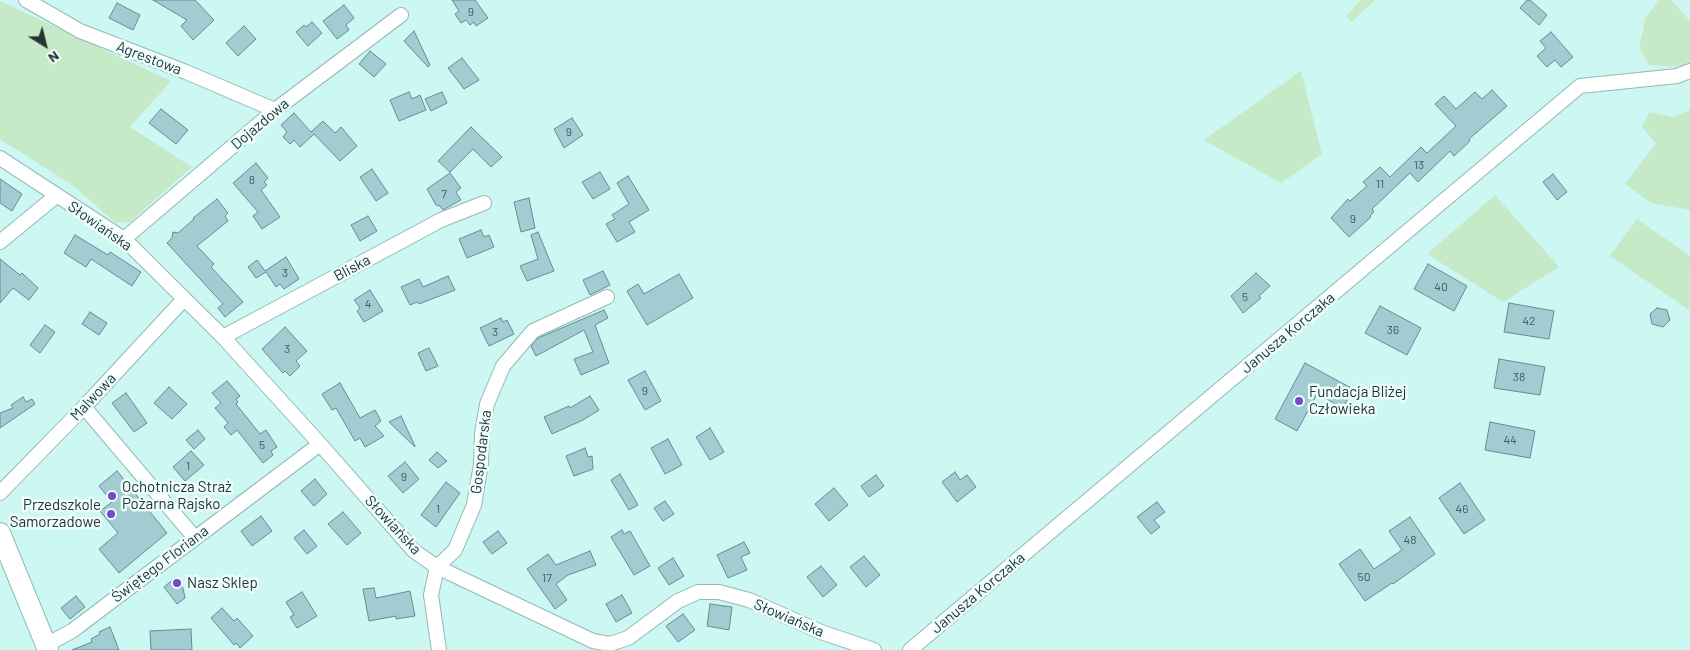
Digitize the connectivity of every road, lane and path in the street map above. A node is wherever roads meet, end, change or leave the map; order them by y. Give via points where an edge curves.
1 (26, 0) edge
2 (401, 15) dead end
3 (1690, 71) edge
4 (275, 110) junction
5 (0, 158) edge
6 (56, 196) junction
7 (484, 203) dead end
8 (124, 239) junction
9 (0, 242) edge
10 (607, 297) dead end
11 (184, 299) junction
12 (223, 337) junction
13 (84, 407) junction
14 (320, 444) junction
15 (0, 493) edge
16 (0, 533) edge
17 (195, 538) junction
18 (437, 567) junction
19 (47, 647) edge
20 (439, 650) edge
21 (874, 650) edge
22 (910, 650) edge

1 - 4 street, Agrestowa via 80,31
2 - 4 street, Dojazdowa
3 - 22 street, Janusza Korczaka via 1677,76 1580,86
4 - 8 street, Dojazdowa
5 - 6 street, Słowiańska
6 - 8 street, Słowiańska
6 - 9 street
7 - 12 street, Bliska via 441,220
8 - 11 street, Słowiańska
10 - 18 street, Gospodarska via 533,331 503,366 486,404 474,505 455,550
11 - 12 street, Słowiańska
11 - 13 street, Malwowa
12 - 14 street, Słowiańska
13 - 15 street, Malwowa
13 - 17 street
14 - 17 street, Świętego Floriana
14 - 18 street, Słowiańska via 414,552
16 - 19 main road
17 - 19 street, Świętego Floriana
18 - 20 street via 431,595
18 - 21 street, Słowiańska via 593,641 610,644 628,638 678,601 698,592 719,592 749,600 822,632

